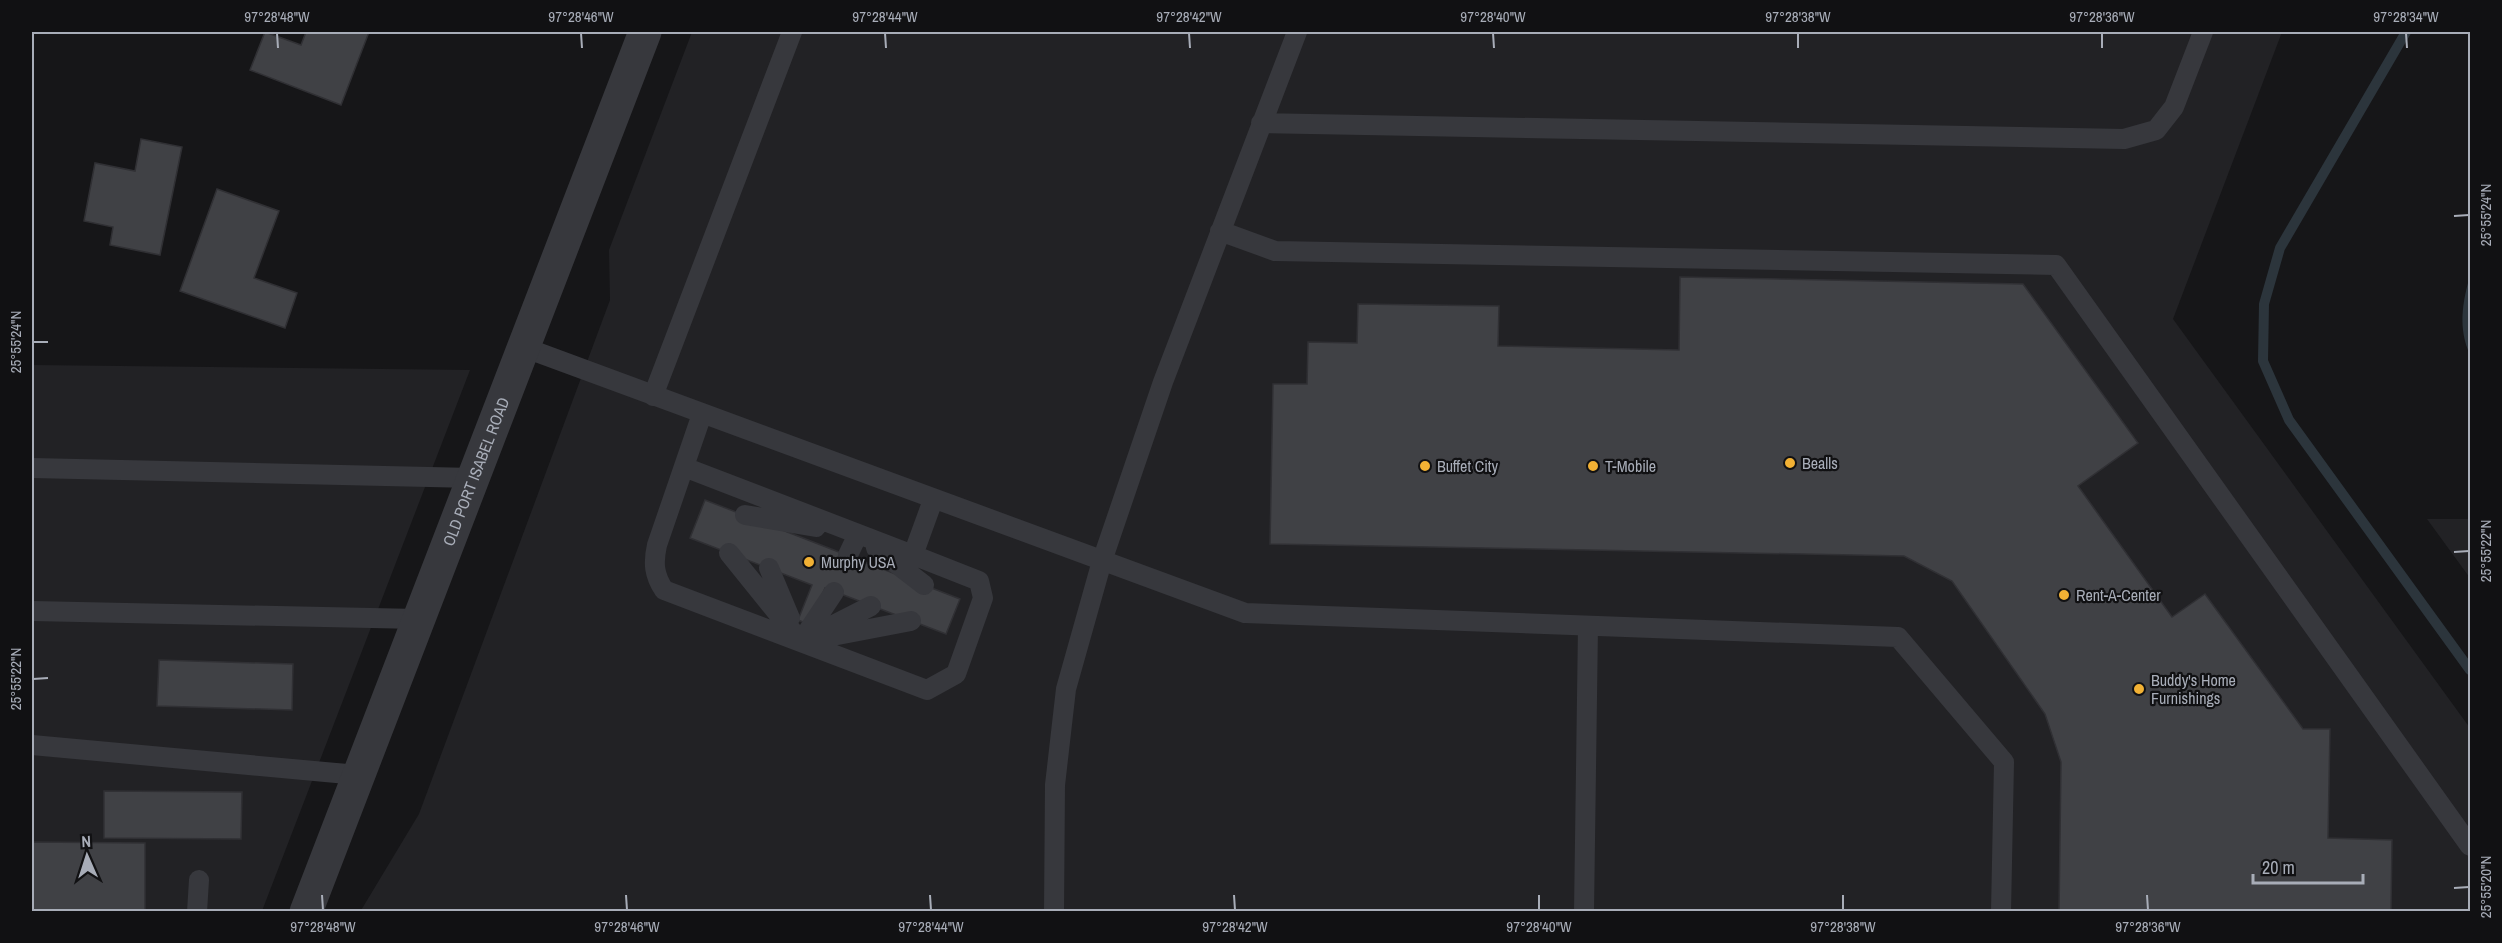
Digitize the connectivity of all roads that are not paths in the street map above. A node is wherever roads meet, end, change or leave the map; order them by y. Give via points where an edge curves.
1 (645, 32) edge
2 (792, 32) edge
3 (1296, 32) edge
4 (2203, 32) edge
5 (1261, 123) junction
6 (1220, 231) junction
7 (523, 347) junction
8 (653, 396) junction
9 (702, 414) junction
10 (684, 467) junction
11 (32, 468) edge
12 (473, 478) junction
13 (933, 500) junction
14 (745, 515) dead end
15 (784, 531) dead end
16 (858, 534) junction
17 (729, 553) dead end
18 (848, 555) dead end
19 (913, 555) junction
20 (1102, 561) junction
21 (769, 568) dead end
22 (886, 570) dead end
23 (924, 585) dead end
24 (834, 592) dead end
25 (871, 606) dead end
26 (32, 611) edge
27 (418, 619) junction
28 (911, 621) dead end
29 (1588, 626) junction
30 (801, 642) junction
31 (32, 745) edge
32 (358, 775) junction
33 (2470, 846) edge
34 (199, 880) dead end
35 (197, 912) edge
36 (306, 912) edge
37 (1054, 912) edge
38 (1584, 912) edge
39 (2001, 912) edge

1 - 7 street, OLD PORT ISABEL ROAD
2 - 8 lane
3 - 5 lane
4 - 5 lane via 2174,107 2156,130 2124,139
5 - 6 lane
6 - 20 lane
6 - 33 lane via 1275,251 2056,265
7 - 8 lane
7 - 12 street, OLD PORT ISABEL ROAD
8 - 9 lane
9 - 10 lane
9 - 13 lane
10 - 16 lane
10 - 30 lane via 654,561 656,578 664,591
11 - 12 lane
12 - 27 street, OLD PORT ISABEL ROAD
13 - 19 lane
13 - 20 lane
14 - 16 lane
15 - 16 lane
16 - 18 lane
16 - 19 lane
16 - 22 lane
16 - 23 lane
17 - 30 lane
19 - 30 lane via 979,581 983,598 956,674 927,690
20 - 29 lane via 1245,613
20 - 37 lane via 1066,689 1055,786
21 - 30 lane
24 - 30 lane
25 - 30 lane
26 - 27 lane
27 - 32 street, OLD PORT ISABEL ROAD
28 - 30 lane
29 - 38 lane
29 - 39 lane via 1898,637 2004,762
31 - 32 lane
32 - 36 street, OLD PORT ISABEL ROAD
34 - 35 lane

